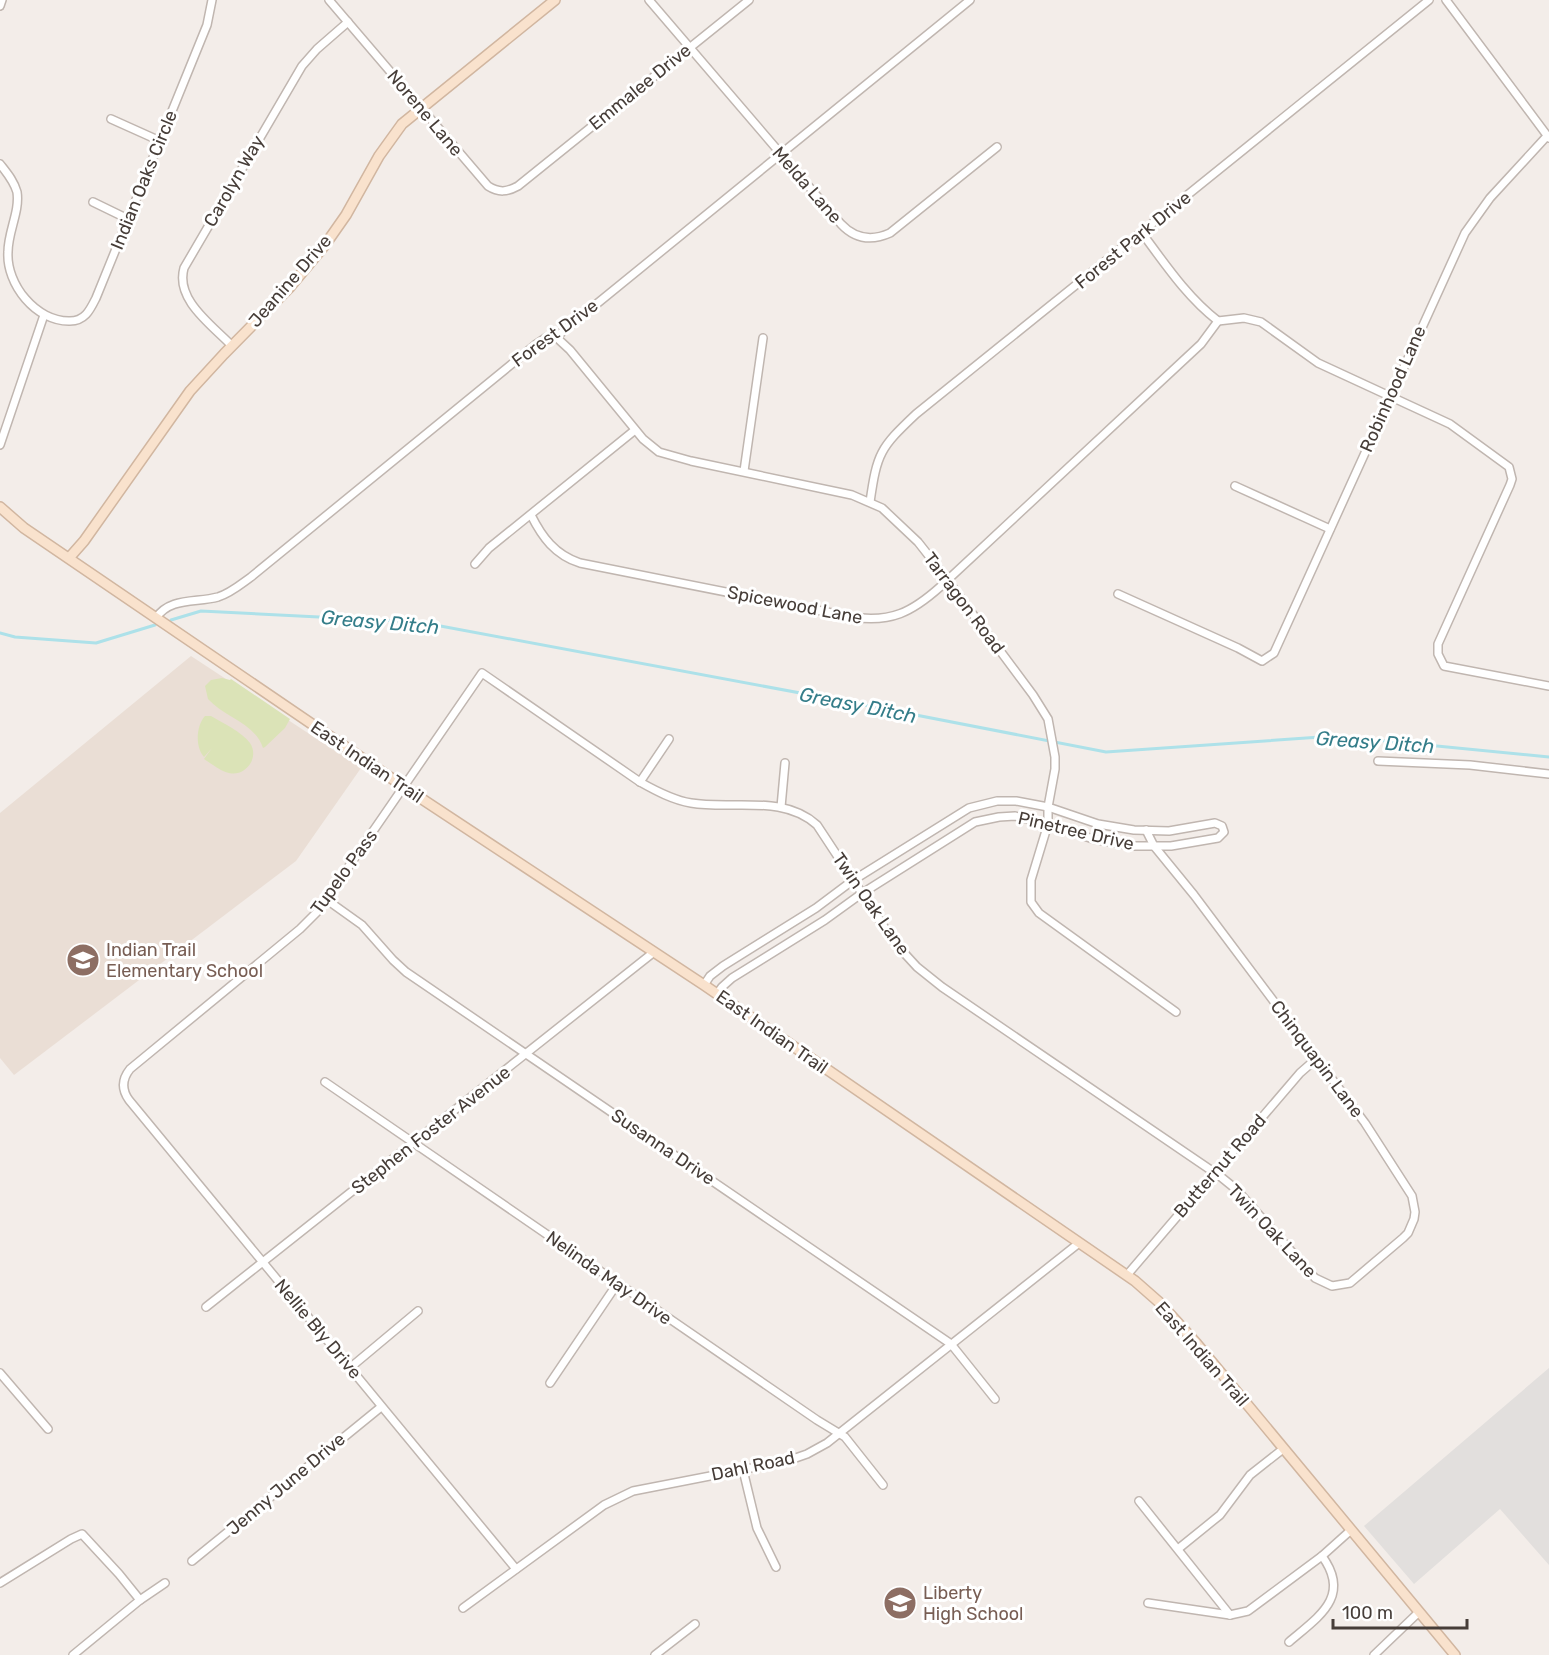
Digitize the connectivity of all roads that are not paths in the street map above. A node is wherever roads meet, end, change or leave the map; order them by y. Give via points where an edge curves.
1 (2, 0) edge
2 (212, 0) edge
3 (329, 0) edge
4 (555, 0) edge
5 (649, 0) edge
6 (748, 0) edge
7 (970, 0) edge
8 (1429, 0) edge
9 (1446, 0) edge
10 (0, 6) edge
11 (348, 22) junction
12 (689, 48) junction
13 (421, 108) junction
14 (111, 119) dead end
15 (1548, 137) edge
16 (160, 141) junction
17 (997, 147) dead end
18 (781, 154) junction
19 (0, 164) edge
20 (532, 174) joint
21 (93, 202) dead end
22 (128, 219) junction
23 (1142, 233) junction
24 (44, 315) junction
25 (1218, 321) junction
26 (556, 337) junction
27 (763, 338) dead end
28 (232, 346) junction
29 (1389, 396) junction
30 (635, 430) junction
31 (0, 445) edge
32 (744, 471) junction
33 (1235, 486) dead end
34 (870, 502) junction
35 (0, 507) edge
36 (531, 515) junction
37 (1330, 529) junction
38 (69, 558) junction
39 (475, 564) dead end
40 (947, 580) junction
41 (1118, 594) dead end
42 (156, 618) junction
43 (482, 673) joint
44 (1549, 686) edge
45 (669, 739) dead end
46 (1378, 760) dead end
47 (785, 763) dead end
48 (1549, 774) edge
49 (640, 782) junction
50 (405, 787) junction
51 (781, 807) junction
52 (1048, 807) junction
53 (1048, 824) junction
54 (1146, 830) junction
55 (1154, 846) junction
56 (852, 881) junction
57 (861, 894) junction
58 (327, 900) junction
59 (654, 952) junction
60 (704, 985) junction
61 (717, 994) junction
62 (1176, 1012) dead end
63 (527, 1054) junction
64 (1316, 1059) junction
65 (325, 1082) dead end
66 (123, 1088) joint
67 (413, 1144) junction
68 (1215, 1173) junction
69 (1079, 1243) junction
70 (263, 1263) junction
71 (1127, 1275) junction
72 (617, 1284) junction
73 (1345, 1285) joint
74 (206, 1307) dead end
75 (418, 1311) dead end
76 (951, 1344) junction
77 (351, 1367) junction
78 (0, 1373) edge
79 (550, 1383) dead end
80 (995, 1399) dead end
81 (381, 1407) junction
82 (48, 1429) dead end
83 (838, 1433) junction
84 (1283, 1449) junction
85 (743, 1470) junction
86 (883, 1485) dead end
87 (1139, 1501) dead end
88 (1352, 1530) junction
89 (1178, 1549) junction
90 (1322, 1556) junction
91 (192, 1562) dead end
92 (776, 1568) dead end
93 (516, 1569) junction
94 (165, 1582) dead end
95 (0, 1583) edge
96 (140, 1600) junction
97 (1148, 1603) dead end
98 (463, 1608) dead end
99 (1419, 1612) junction
100 (1230, 1615) junction
101 (695, 1623) dead end
102 (1289, 1642) dead end
103 (73, 1655) edge
104 (655, 1655) edge
105 (1374, 1655) edge
106 (1455, 1655) edge

1 - 10 street
2 - 16 street, Indian Oaks Circle via 207,25
3 - 11 street, Norene Lane
4 - 13 main road, Jeanine Drive
5 - 12 street, Melda Lane
6 - 12 street, Emmalee Drive
7 - 18 street, Forest Drive
8 - 23 street, Forest Park Drive
9 - 15 street
11 - 13 street, Norene Lane
11 - 28 street, Carolyn Way via 317,49 296,75 184,268 183,286 188,299
12 - 18 street, Melda Lane
12 - 20 street, Emmalee Drive
13 - 20 street, Norene Lane via 488,186 510,190
13 - 28 main road, Jeanine Drive via 390,140 346,215 311,263
14 - 16 street
15 - 29 street, Robinhood Lane via 1490,198 1465,233
16 - 22 street, Indian Oaks Circle
17 - 18 street, Melda Lane via 890,233 873,238 847,230
18 - 26 street, Forest Drive
19 - 24 street via 17,193 9,267 22,294
21 - 22 street
22 - 24 street, Indian Oaks Circle via 89,312 73,321
23 - 25 street via 1188,294
23 - 34 street, Forest Park Drive via 895,434 878,457
24 - 31 street
25 - 29 street via 1244,318 1261,322 1318,363
25 - 40 street, Spicewood Lane via 1201,344
26 - 30 street, Tarragon Road
26 - 42 street, Forest Drive via 547,337 535,345 235,588 219,597 172,604
27 - 32 street
28 - 38 main road, Jeanine Drive via 190,391
29 - 37 street, Robinhood Lane
29 - 44 street via 1450,424 1509,467 1512,474 1438,644 1439,658 1444,666
30 - 32 street, Tarragon Road via 665,454
30 - 36 street
32 - 34 street, Tarragon Road
33 - 37 street
34 - 40 street, Tarragon Road via 906,530
35 - 38 main road, East Indian Trail
36 - 39 street
36 - 40 street, Spicewood Lane via 548,543 573,560 852,617 874,619 904,613 922,603
37 - 41 street, Robinhood Lane via 1274,653 1262,661
38 - 42 main road, East Indian Trail
40 - 52 street, Tarragon Road via 1045,711 1055,757
42 - 50 main road, East Indian Trail
43 - 49 street, Twin Oak Lane
43 - 50 street, Tupelo Pass
45 - 49 street
46 - 48 street
47 - 51 street
49 - 51 street, Twin Oak Lane via 694,804
50 - 58 street, Tupelo Pass
50 - 59 main road, East Indian Trail
51 - 56 street, Twin Oak Lane via 804,814 817,825
52 - 53 street, Tarragon Road
52 - 54 street, Pinetree Drive via 1098,824
52 - 56 street, Pinetree Drive via 997,801 969,808
53 - 55 street, Pinetree Drive via 1093,839
53 - 57 street, Pinetree Drive via 1015,816 975,822
53 - 62 street, Tarragon Road via 1031,880 1031,902 1039,914
54 - 55 street, Chinquapin Lane
54 - 55 street, Pinetree Drive via 1169,831 1215,823 1224,832 1206,841
55 - 64 street, Chinquapin Lane
56 - 57 street, Twin Oak Lane
56 - 60 street, Pinetree Drive via 723,966
57 - 61 street, Pinetree Drive via 732,978
57 - 68 street, Twin Oak Lane via 900,950 942,987
58 - 63 street, Susanna Drive via 362,925 406,972
58 - 66 street, Tupelo Pass via 300,929 130,1069
59 - 60 main road, East Indian Trail
59 - 63 street, Stephen Foster Avenue
60 - 61 main road, East Indian Trail
61 - 69 main road, East Indian Trail
63 - 67 street, Stephen Foster Avenue
63 - 76 street, Susanna Drive
64 - 68 street, Butternut Road
64 - 73 street, Chinquapin Lane via 1365,1123 1414,1204 1414,1220 1408,1233
65 - 67 street, Nelinda May Drive
66 - 70 street, Nellie Bly Drive
67 - 70 street, Stephen Foster Avenue
67 - 72 street, Nelinda May Drive
68 - 71 street, Butternut Road
68 - 73 street, Twin Oak Lane via 1237,1190 1315,1278 1332,1286
69 - 71 main road, East Indian Trail
69 - 76 street, Dahl Road
70 - 74 street, Stephen Foster Avenue
70 - 77 street, Nellie Bly Drive
71 - 84 main road, East Indian Trail via 1179,1323
72 - 79 street
72 - 83 street, Nelinda May Drive
75 - 77 street
76 - 80 street, Susanna Drive
76 - 83 street, Dahl Road
77 - 81 street, Nellie Bly Drive
78 - 82 street
81 - 91 street, Jenny June Drive
81 - 93 street, Nellie Bly Drive
83 - 85 street, Dahl Road via 807,1454
83 - 86 street, Nelinda May Drive via 849,1441
84 - 88 main road, East Indian Trail
84 - 89 street via 1250,1475 1220,1515
85 - 92 street via 757,1528
85 - 93 street, Dahl Road via 654,1486 622,1496
87 - 89 street
88 - 90 street
88 - 99 main road, East Indian Trail
89 - 100 street
90 - 100 street via 1248,1611
90 - 102 street via 1333,1576 1333,1595 1324,1612
93 - 98 street, Dahl Road
94 - 96 street
95 - 96 street via 82,1534
96 - 103 street
97 - 100 street
99 - 105 street
99 - 106 main road, East Indian Trail
101 - 104 street

